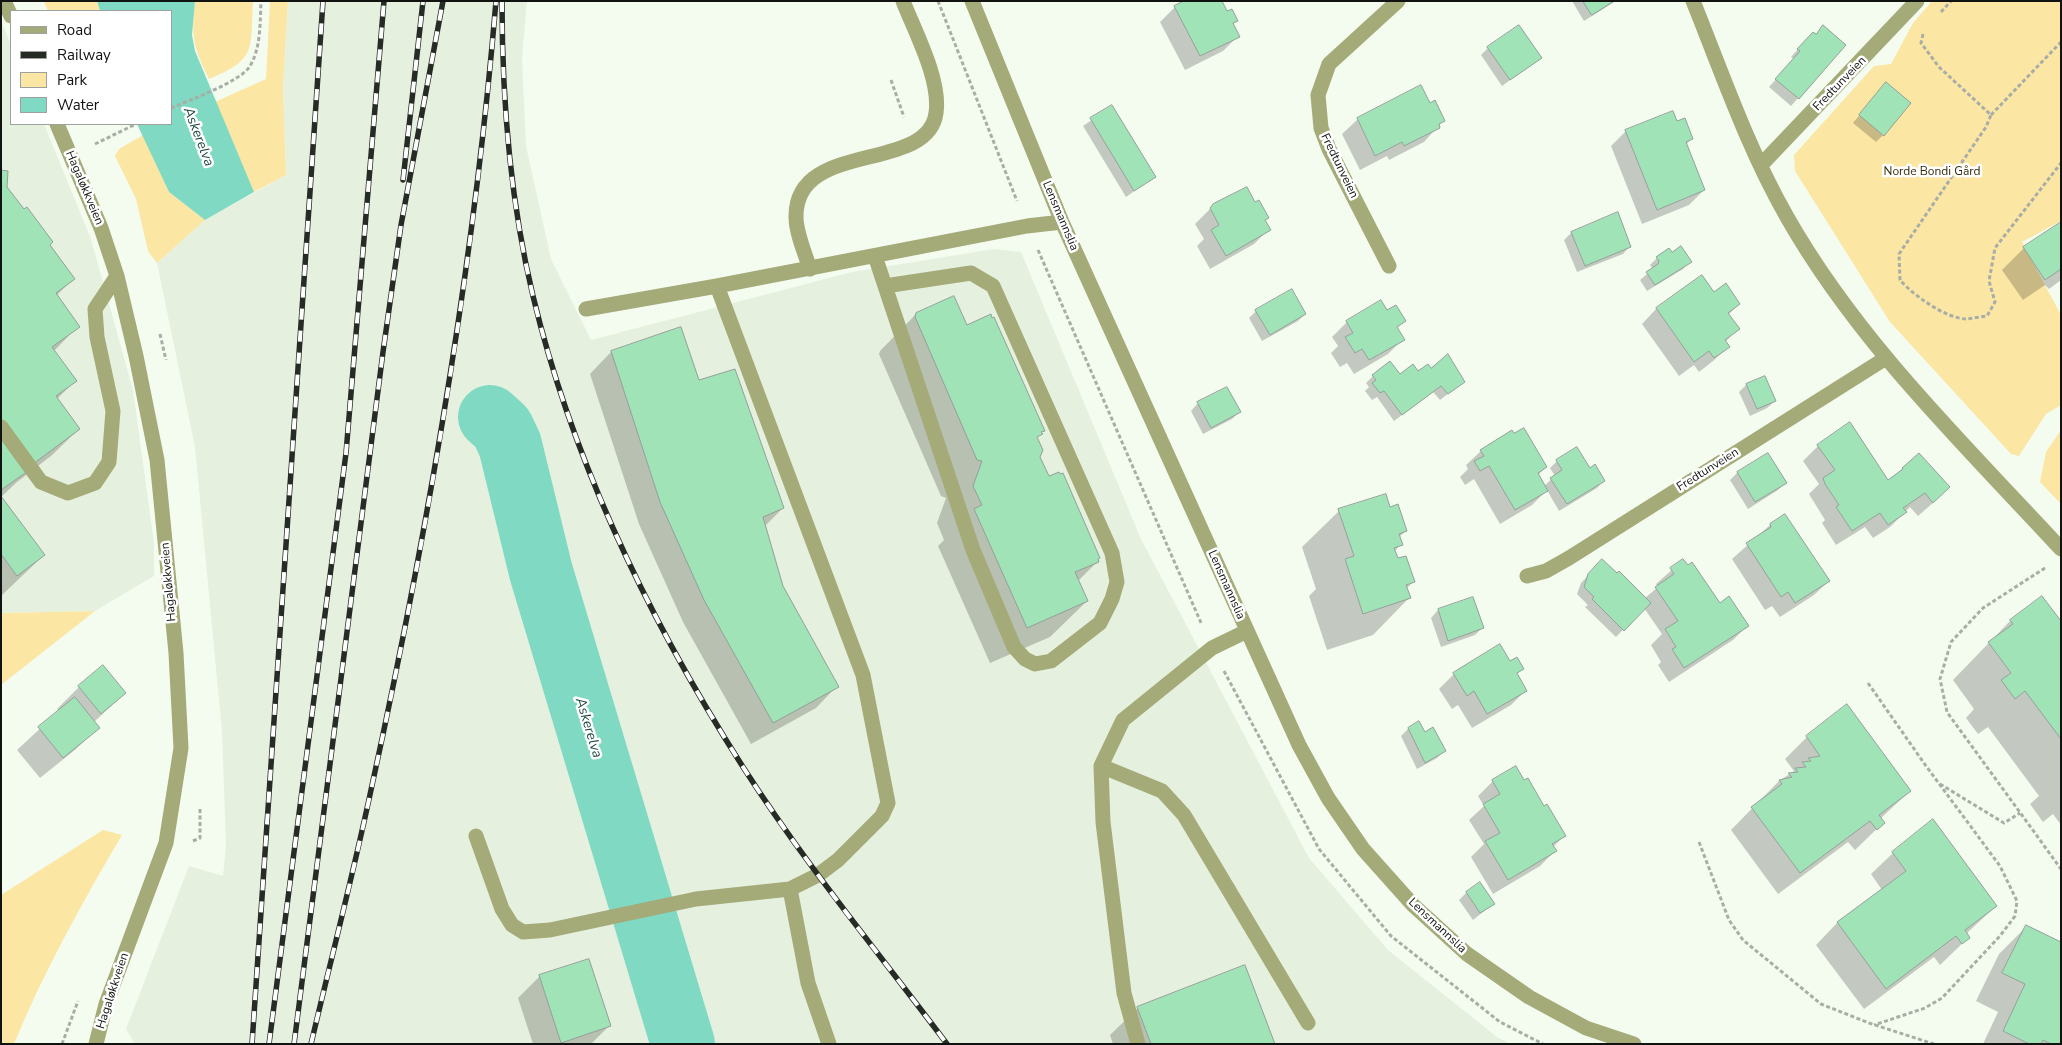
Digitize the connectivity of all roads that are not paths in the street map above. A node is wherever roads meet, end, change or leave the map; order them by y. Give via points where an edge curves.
1 (4, 1) edge
2 (903, 1) edge
3 (972, 1) edge
4 (1398, 1) edge
5 (1693, 1) edge
6 (1917, 1) edge
7 (10, 14) edge
8 (57, 125) edge
9 (1761, 165) junction
10 (1062, 222) junction
11 (875, 256) junction
12 (1389, 266) dead end
13 (810, 269) junction
14 (117, 276) junction
15 (717, 286) junction
16 (885, 286) junction
17 (586, 309) dead end
18 (1886, 358) junction
19 (1, 427) edge
20 (2061, 549) edge
21 (1527, 576) dead end
22 (1247, 631) junction
23 (1101, 766) junction
24 (476, 836) dead end
25 (790, 889) junction
26 (1308, 1023) dead end
27 (96, 1044) edge
28 (829, 1044) edge
29 (1138, 1044) edge
30 (1634, 1044) edge

1 - 7 street
2 - 13 street via 928,67 936,96 936,114 930,131 912,142 891,152 824,170 809,183 798,199 796,218
3 - 10 street, Lensmannslia
4 - 12 street, Fredtunveien via 1330,64 1318,95 1321,128 1329,149
5 - 9 street
6 - 9 street, Fredtunveien
8 - 14 street, Hagaløkkveien via 101,228
9 - 18 street via 1786,216 1824,278
10 - 11 street
10 - 22 street, Lensmannslia
11 - 13 street
11 - 16 street
13 - 15 street
14 - 19 street via 95,309 97,337 113,411 109,462 95,483 68,493 41,482
14 - 27 street, Hagaløkkveien via 157,460 181,748 166,843 106,1004
15 - 17 street
15 - 25 street via 863,675 888,803 882,816 838,860
16 - 16 street via 973,550 1014,648 1035,664 1051,661 1100,623 1117,582 1112,553 993,286 972,274
18 - 20 street
18 - 21 street, Fredtunveien via 1569,558 1546,571
22 - 23 street via 1212,648 1123,720
22 - 30 street, Lensmannslia via 1299,745 1328,798 1363,849 1413,905 1467,954 1529,997 1586,1028
23 - 26 street via 1162,791 1184,815
23 - 29 street via 1103,822 1124,994
24 - 25 street via 502,909 512,925 523,932 550,930 696,899
25 - 28 street via 808,983

